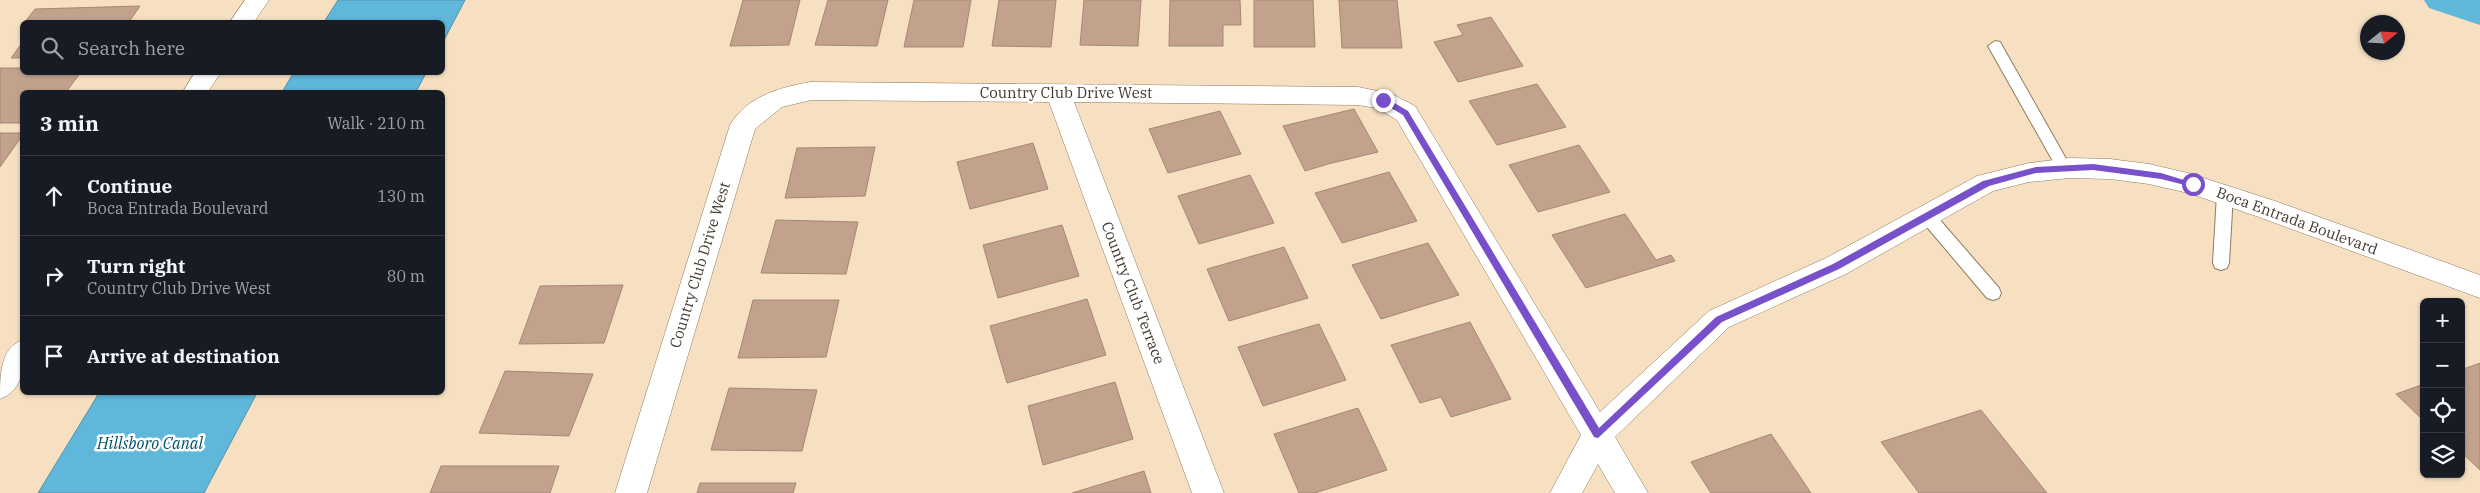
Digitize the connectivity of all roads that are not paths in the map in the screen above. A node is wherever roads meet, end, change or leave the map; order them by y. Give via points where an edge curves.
1 (257, 0) edge
2 (243, 20) edge
3 (1994, 46) dead end
4 (207, 75) edge
5 (196, 90) edge
6 (1058, 93) junction
7 (2064, 168) junction
8 (2226, 194) junction
9 (1927, 216) junction
10 (2221, 263) dead end
11 (2480, 287) edge
12 (1993, 293) dead end
13 (20, 355) edge
14 (0, 386) edge
15 (1598, 434) junction
16 (631, 493) edge
17 (1208, 493) edge
18 (1566, 493) edge
19 (1632, 493) edge

1 - 2 street
3 - 7 lane
4 - 5 street
6 - 15 street, Country Club Drive West via 1358,96 1383,100 1406,113
6 - 16 street, Country Club Drive West via 811,91 786,95 760,107 743,125
6 - 17 street, Country Club Terrace
7 - 8 street, Boca Entrada Boulevard via 2124,170 2161,176
7 - 9 street, Boca Entrada Boulevard via 2036,170 1986,184
8 - 10 lane
8 - 11 street, Boca Entrada Boulevard
9 - 12 lane
9 - 15 street, Boca Entrada Boulevard via 1836,266 1719,319
13 - 14 street
15 - 18 street, Boca Entrada Boulevard
15 - 19 street, Country Club Drive West

